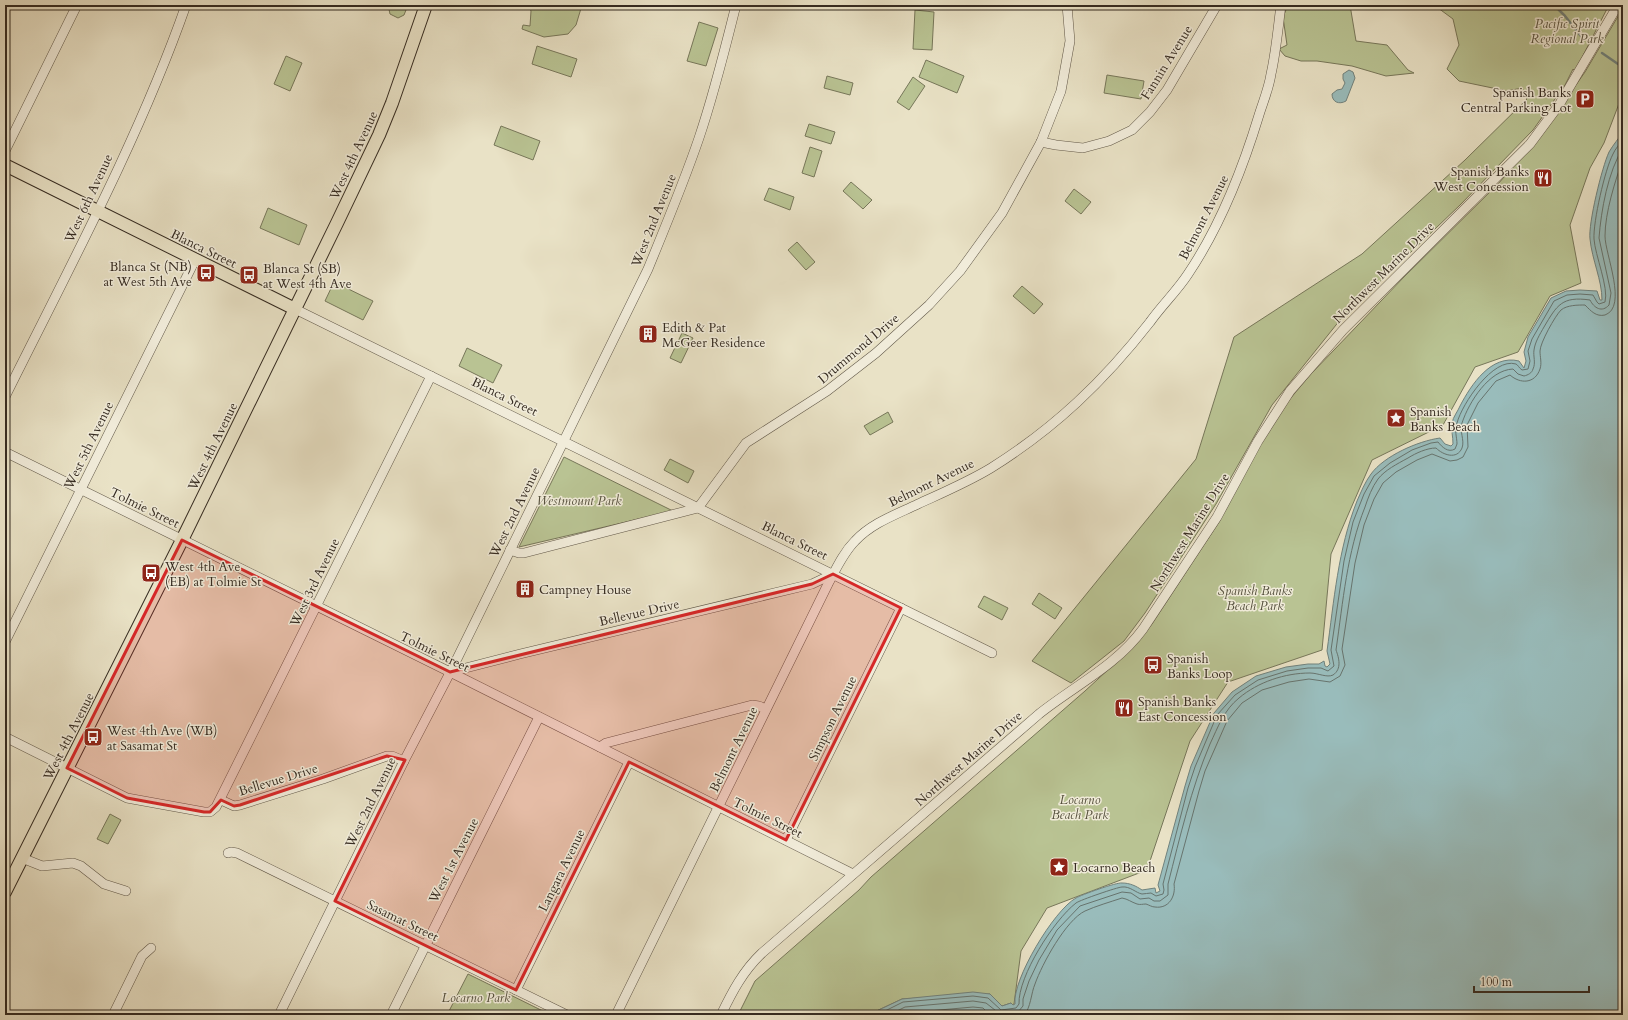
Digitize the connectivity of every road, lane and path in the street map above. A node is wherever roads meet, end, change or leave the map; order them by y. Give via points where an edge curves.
1 (77, 5) edge
2 (186, 5) edge
3 (426, 5) edge
4 (736, 5) edge
5 (1067, 5) edge
6 (1217, 5) edge
7 (1281, 5) edge
8 (1618, 5) edge
9 (1041, 142) junction
10 (5, 151) edge
11 (5, 165) edge
12 (97, 210) junction
13 (195, 260) junction
14 (295, 309) junction
15 (431, 376) junction
16 (5, 397) edge
17 (563, 441) junction
18 (5, 452) edge
19 (80, 490) junction
20 (698, 508) junction
21 (182, 540) junction
22 (510, 550) junction
23 (833, 574) junction
24 (316, 606) junction
25 (902, 608) junction
26 (5, 642) edge
27 (992, 653) dead end
28 (450, 672) junction
29 (766, 709) junction
30 (539, 717) junction
31 (5, 737) edge
32 (600, 747) junction
33 (404, 761) junction
34 (629, 762) junction
35 (67, 768) junction
36 (221, 800) junction
37 (719, 807) junction
38 (786, 840) junction
39 (228, 853) dead end
40 (22, 858) junction
41 (854, 874) junction
42 (126, 891) dead end
43 (5, 892) edge
44 (335, 901) junction
45 (424, 945) junction
46 (151, 948) dead end
47 (516, 990) junction
48 (113, 1015) edge
49 (279, 1015) edge
50 (391, 1015) edge
51 (567, 1015) edge
52 (616, 1015) edge
53 (721, 1015) edge

1 - 10 street
2 - 12 street, West 6th Avenue via 152,92
3 - 14 main road, West 4th Avenue via 379,135
4 - 17 street, West 2nd Avenue via 705,119 674,205 644,276
5 - 9 street, Drummond Drive via 1070,41 1061,91
6 - 9 street, Fannin Avenue via 1166,90 1150,112 1132,130 1109,141 1084,148
7 - 23 street, Belmont Avenue via 1271,74 1247,156 1211,236 1175,293 1094,387 1056,421 990,468 880,521 854,542
8 - 41 street, Northwest Marine Drive via 1559,105 1530,144 1343,330 1290,391 1258,440 1217,517 1130,645 1112,662 1039,714
9 - 20 street, Drummond Drive via 1002,213 960,271 934,299 876,353 827,391 746,443
11 - 12 main road, Blanca Street
12 - 13 main road, Blanca Street
12 - 16 street, West 6th Avenue
13 - 14 main road, Blanca Street
13 - 19 street, West 5th Avenue
14 - 15 street, Blanca Street
14 - 21 main road, West 4th Avenue
15 - 17 street, Blanca Street
15 - 24 street, West 3rd Avenue
17 - 20 street, Blanca Street
17 - 22 street, West 2nd Avenue
18 - 19 street, Tolmie Street
19 - 21 street, Tolmie Street
19 - 26 street, West 5th Avenue
20 - 22 street via 524,553
20 - 23 street, Blanca Street
21 - 24 street, Tolmie Street
21 - 35 main road, West 4th Avenue
22 - 28 street, West 2nd Avenue
23 - 25 street, Blanca Street
23 - 28 street, Bellevue Drive via 810,585
23 - 29 street, Belmont Avenue
24 - 28 street, Tolmie Street
24 - 36 street, West 3rd Avenue
25 - 27 street, Blanca Street
25 - 38 street, Simpson Avenue
28 - 30 street, Tolmie Street
28 - 33 street, West 2nd Avenue
29 - 32 street via 752,706 606,743
29 - 37 street, Belmont Avenue
30 - 32 street, Tolmie Street
30 - 45 street, West 1st Avenue
31 - 35 street
32 - 34 street, Tolmie Street
33 - 36 street, Bellevue Drive via 387,756 240,805 234,806
33 - 44 street, West 2nd Avenue
34 - 37 street, Tolmie Street
34 - 47 street, Langara Avenue
35 - 36 street via 127,798 204,812 210,812
35 - 40 main road, West 4th Avenue
37 - 38 street, Tolmie Street
37 - 52 street, Belmont Avenue
38 - 41 street, Tolmie Street
39 - 44 street, Sasamat Street via 237,853
40 - 42 street via 42,866 73,863 81,866 104,884
40 - 43 main road, West 4th Avenue
41 - 53 street, Northwest Marine Drive via 753,962 735,986
44 - 45 street, Sasamat Street
44 - 49 street, West 2nd Avenue
45 - 47 street, Sasamat Street
45 - 50 street, West 1st Avenue
46 - 48 street via 142,956
47 - 51 street, Sasamat Street

